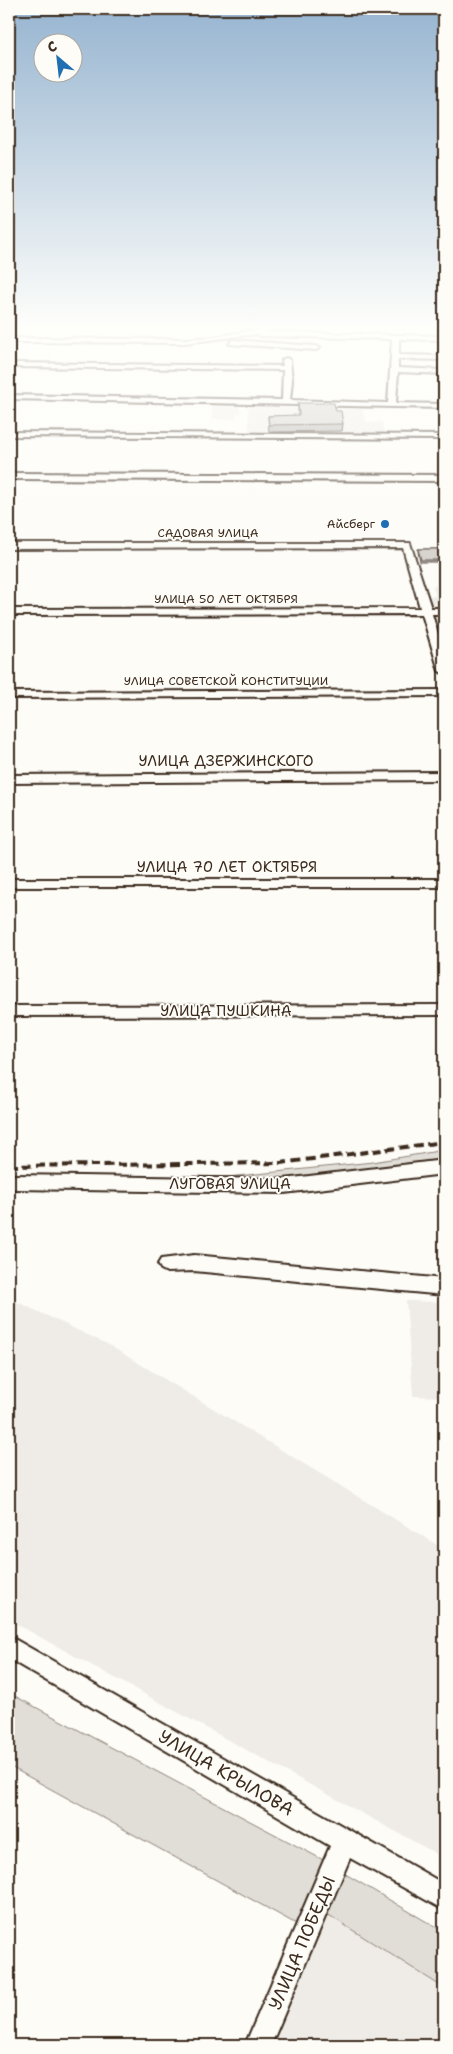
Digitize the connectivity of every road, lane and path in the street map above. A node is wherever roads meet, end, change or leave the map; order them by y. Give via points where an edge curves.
1 (9, 434) edge
2 (444, 437) edge
3 (9, 476) edge
4 (444, 478) edge
5 (9, 546) edge
6 (9, 612) edge
7 (428, 612) junction
8 (444, 612) edge
9 (444, 671) edge
10 (444, 693) edge
11 (9, 695) edge
12 (444, 776) edge
13 (9, 779) edge
14 (444, 883) edge
15 (9, 884) edge
16 (444, 1010) edge
17 (9, 1011) edge
18 (444, 1167) edge
19 (15, 1182) dead end
20 (167, 1264) dead end
21 (444, 1287) edge
22 (9, 1647) edge
23 (346, 1842) junction
24 (444, 1898) edge
25 (258, 2045) edge

1 - 2 street
3 - 4 street
5 - 7 street, САДОВАЯ УЛИЦА via 407,545
6 - 7 street, УЛИЦА 50 ЛЕТ ОКТЯБРЯ
7 - 8 street, УЛИЦА 50 ЛЕТ ОКТЯБРЯ
7 - 9 street
10 - 11 street, УЛИЦА СОВЕТСКОЙ КОНСТИТУЦИИ
12 - 13 street, УЛИЦА ДЗЕРЖИНСКОГО
14 - 15 street, УЛИЦА 70 ЛЕТ ОКТЯБРЯ
16 - 17 street, УЛИЦА ПУШКИНА
18 - 19 street, ЛУГОВАЯ УЛИЦА via 284,1186
20 - 21 street via 194,1263
22 - 23 street, УЛИЦА КРЫЛОВА
23 - 24 street, УЛИЦА КРЫЛОВА
23 - 25 street, УЛИЦА ПОБЕДЫ

